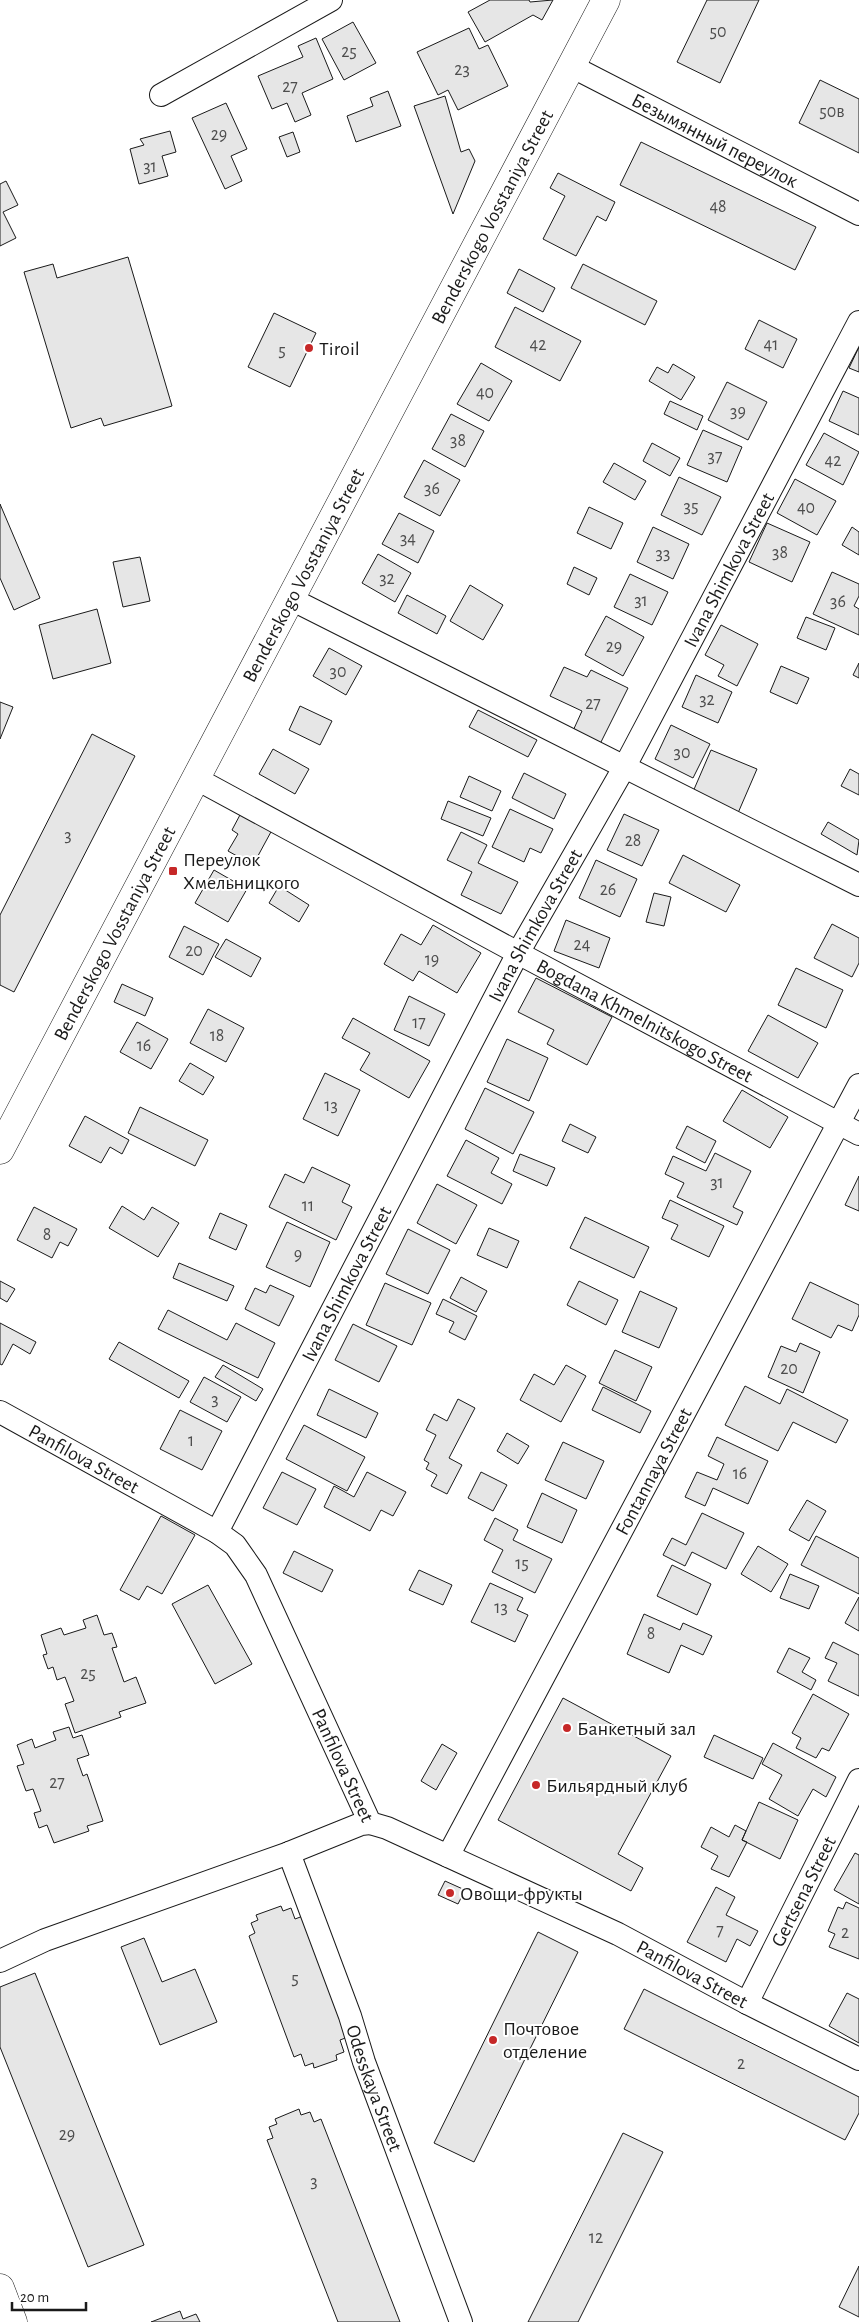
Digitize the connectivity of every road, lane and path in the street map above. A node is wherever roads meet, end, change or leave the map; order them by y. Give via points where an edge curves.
1 (331, 0) edge
2 (606, 0) edge
3 (571, 66) junction
4 (161, 95) dead end
5 (859, 214) edge
6 (859, 322) edge
7 (290, 599) junction
8 (625, 766) junction
9 (194, 778) junction
10 (859, 885) edge
11 (518, 953) junction
12 (859, 1085) edge
13 (839, 1124) junction
14 (859, 1134) edge
15 (0, 1150) edge
16 (0, 1412) edge
17 (217, 1532) junction
18 (859, 1780) edge
19 (370, 1822) junction
20 (289, 1853) junction
21 (448, 1856) junction
22 (0, 1961) edge
23 (747, 2003) junction
24 (859, 2059) edge
25 (0, 2288) edge
26 (13, 2322) edge
27 (461, 2322) edge

1 - 4 street
2 - 3 main road, Benderskogo Vosstaniya Street
3 - 5 street, Безымянный переулок
3 - 7 main road, Benderskogo Vosstaniya Street
6 - 8 street, Ivana Shimkova Street
7 - 8 street
7 - 9 main road, Benderskogo Vosstaniya Street
8 - 10 street
8 - 11 street, Ivana Shimkova Street
9 - 11 street, Bogdana Khmelnitskogo Street
9 - 15 main road, Benderskogo Vosstaniya Street
11 - 13 street, Bogdana Khmelnitskogo Street
11 - 17 street, Ivana Shimkova Street
12 - 13 street, Fontannaya Street
13 - 14 street, Bogdana Khmelnitskogo Street
13 - 21 street, Fontannaya Street
16 - 17 street, Panfilova Street
17 - 19 street, Panfilova Street via 235,1545 256,1575
18 - 23 street, Gertsena Street
19 - 20 street
19 - 21 street, Panfilova Street
20 - 22 street via 45,1940
20 - 27 street, Odesskaya Street
21 - 23 street, Panfilova Street via 618,1934
23 - 24 street, Panfilova Street
25 - 26 main road

